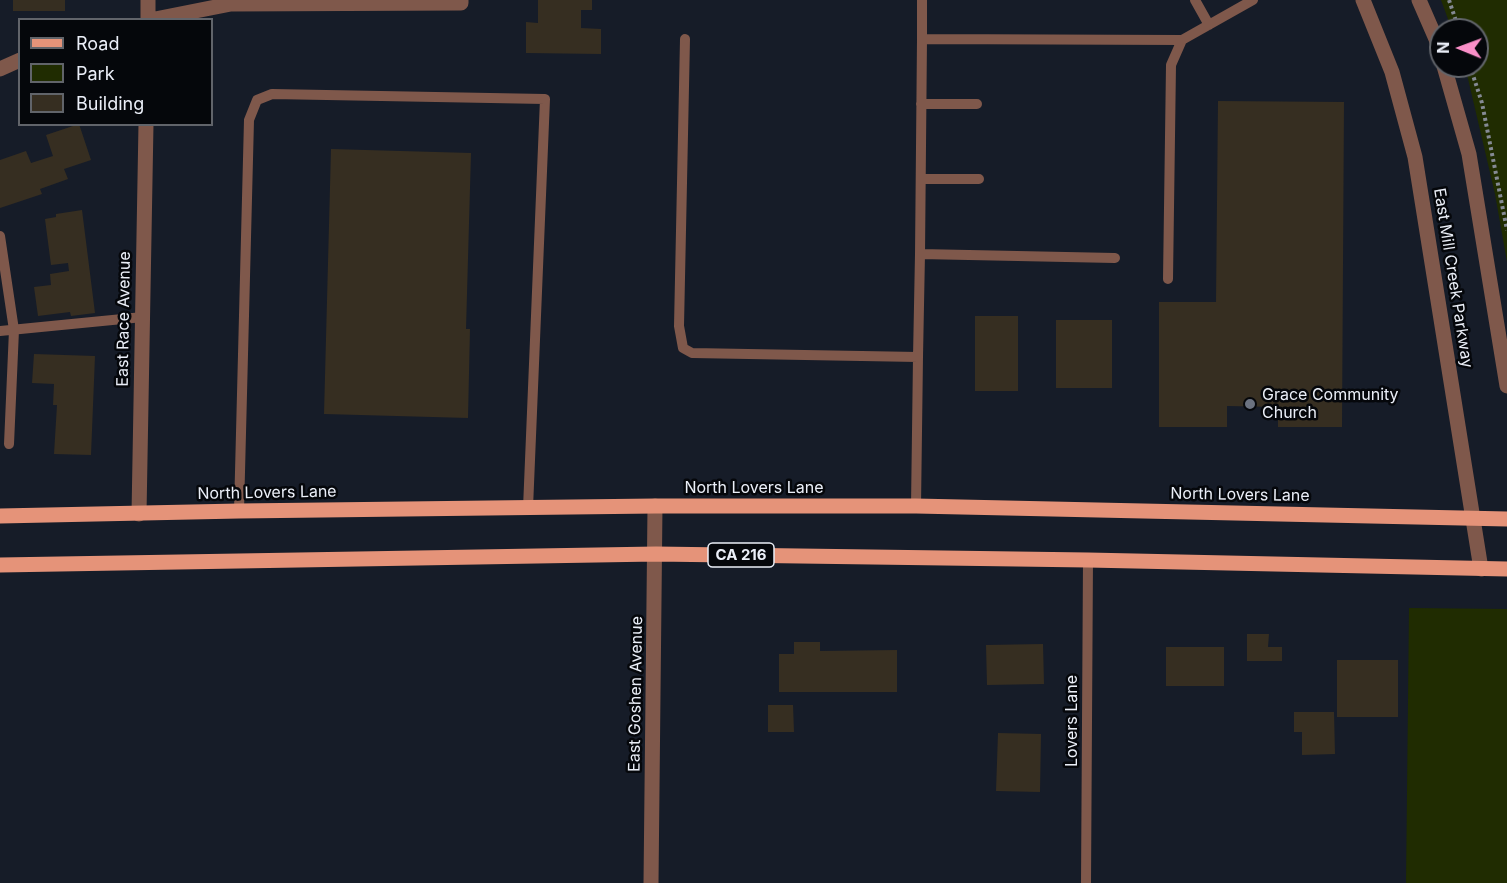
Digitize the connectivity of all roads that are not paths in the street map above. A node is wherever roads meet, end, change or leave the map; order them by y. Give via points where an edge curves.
1 (148, 0) edge
2 (922, 0) edge
3 (1195, 0) edge
4 (1253, 0) edge
5 (1363, 0) edge
6 (1419, 0) edge
7 (461, 2) edge
8 (149, 18) edge
9 (159, 18) edge
10 (1429, 23) edge
11 (1209, 25) junction
12 (685, 39) dead end
13 (922, 39) junction
14 (1182, 40) junction
15 (18, 61) edge
16 (0, 69) edge
17 (1447, 78) edge
18 (921, 104) junction
19 (977, 105) dead end
20 (146, 126) edge
21 (921, 179) junction
22 (979, 179) dead end
23 (0, 236) edge
24 (920, 254) junction
25 (1114, 258) dead end
26 (1168, 279) dead end
27 (143, 317) junction
28 (14, 330) junction
29 (0, 331) edge
30 (918, 357) junction
31 (1507, 386) edge
32 (9, 444) dead end
33 (656, 506) junction
34 (916, 506) junction
35 (528, 508) junction
36 (239, 511) junction
37 (139, 514) junction
38 (0, 516) edge
39 (1474, 518) junction
40 (1507, 519) edge
41 (656, 554) junction
42 (1088, 560) junction
43 (0, 565) edge
44 (1481, 569) junction
45 (1507, 569) edge
46 (651, 883) edge
47 (1086, 883) edge

1 - 8 street
2 - 13 lane
3 - 11 lane
4 - 11 lane
5 - 39 street, East Mill Creek Parkway via 1392,72 1414,158
6 - 10 street
7 - 9 street via 231,4
11 - 14 lane
12 - 30 lane via 679,326 682,348 692,353
13 - 14 lane
13 - 18 lane
14 - 26 lane via 1171,64
15 - 16 street
17 - 31 street via 1468,154
18 - 19 lane
18 - 21 lane
20 - 27 street, East Race Avenue
21 - 22 lane
21 - 24 lane
23 - 28 lane
24 - 25 lane
24 - 30 lane
27 - 28 lane
27 - 37 street, East Race Avenue
28 - 29 lane
28 - 32 lane
30 - 34 lane
33 - 34 main road, North Lovers Lane
33 - 35 main road, North Lovers Lane
33 - 41 street, East Goshen Avenue
34 - 39 main road, North Lovers Lane
35 - 36 main road, North Lovers Lane
35 - 36 lane via 545,99 272,94 257,100 249,120
36 - 37 main road, North Lovers Lane
37 - 38 main road, North Lovers Lane
39 - 40 main road, North Lovers Lane
39 - 44 street, East Mill Creek Parkway
41 - 42 main road, CA 216
41 - 43 main road, CA 216
41 - 46 street, East Goshen Avenue
42 - 44 main road, CA 216
42 - 47 lane, Lovers Lane
44 - 45 main road, CA 216

